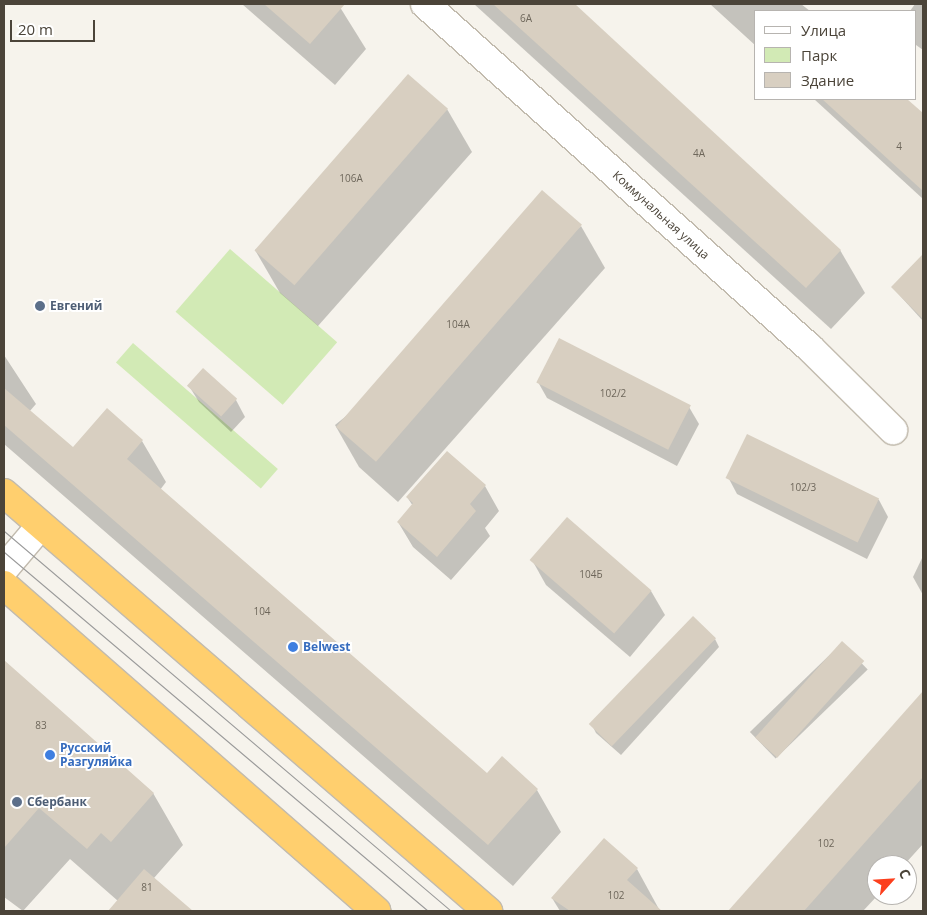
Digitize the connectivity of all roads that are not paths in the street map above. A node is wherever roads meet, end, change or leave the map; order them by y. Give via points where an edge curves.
1 (425, 4) edge
2 (893, 430) dead end
3 (4, 493) edge
4 (41, 525) junction
5 (4, 569) edge
6 (4, 585) edge
7 (376, 911) edge
8 (488, 911) edge

1 - 2 street, Коммунальная улица via 810,348
3 - 4 highway
4 - 5 street
4 - 8 highway
6 - 7 highway

